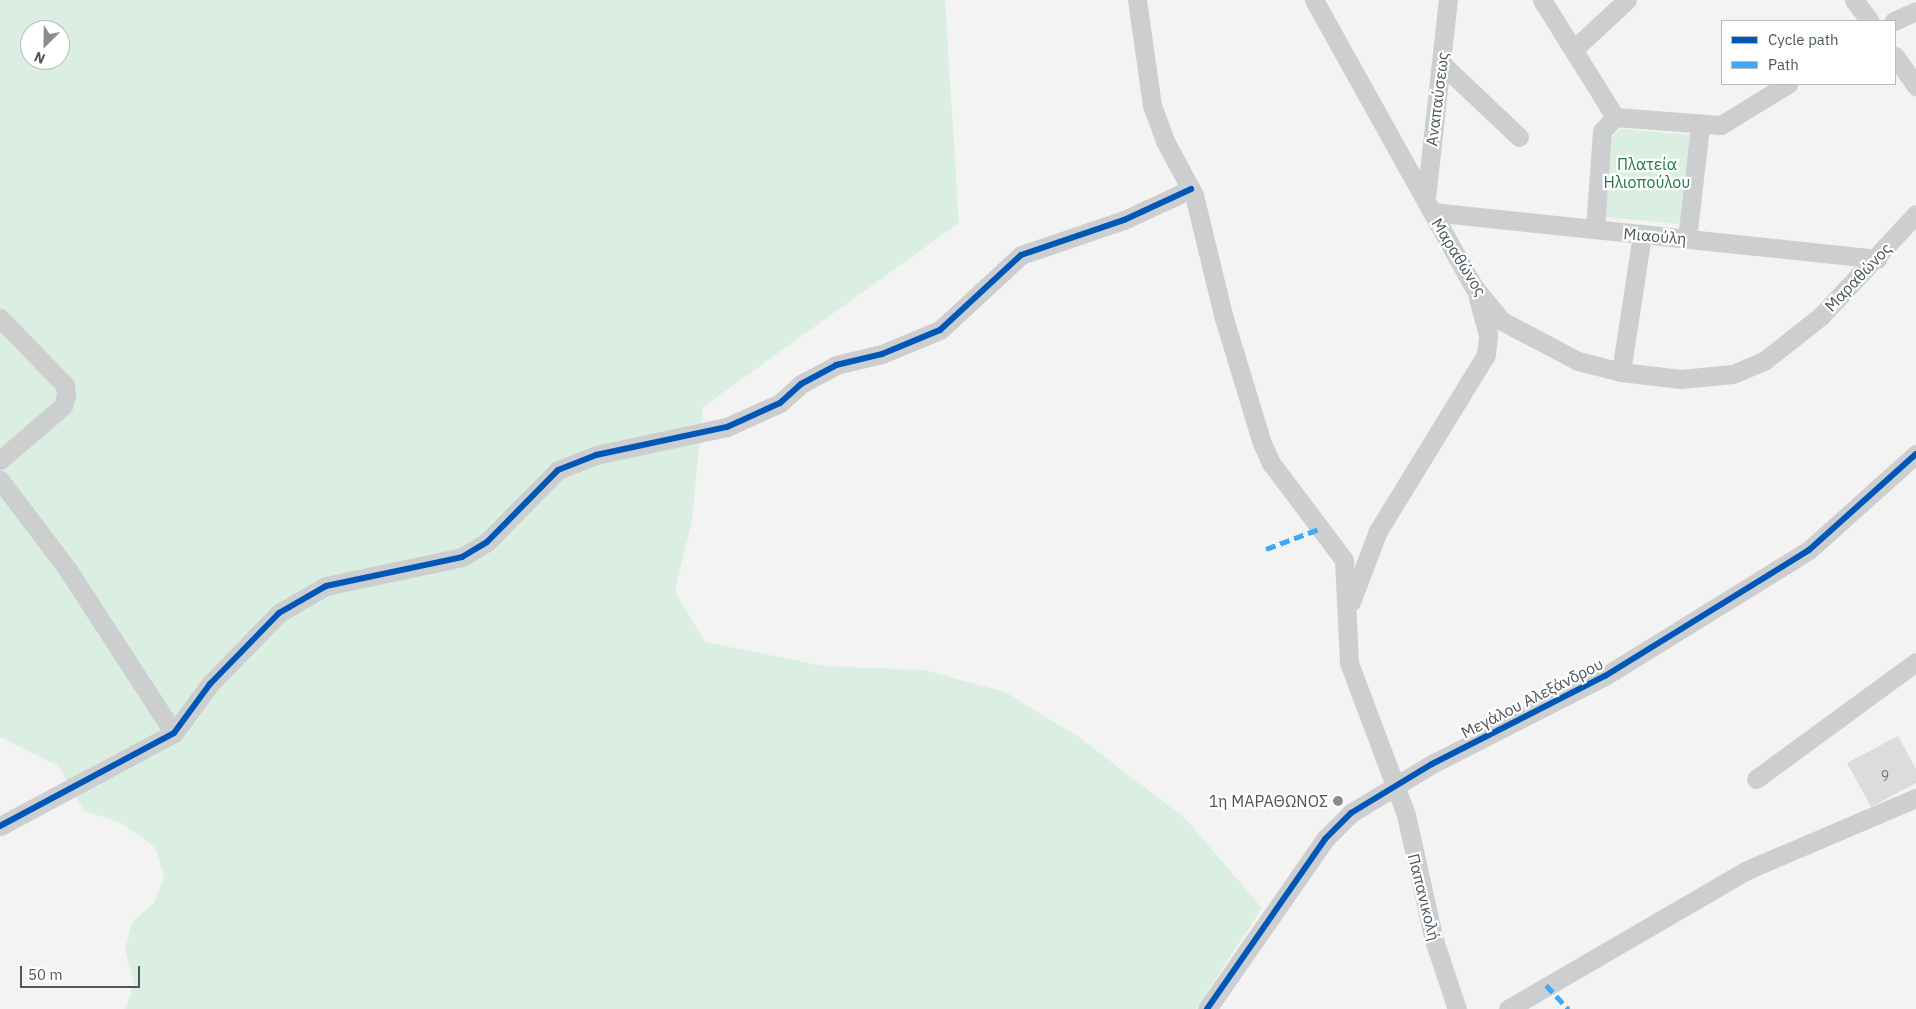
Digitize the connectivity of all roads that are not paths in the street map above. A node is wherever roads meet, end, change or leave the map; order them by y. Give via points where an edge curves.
1 (1137, 0) edge
2 (1314, 0) edge
3 (1448, 0) edge
4 (1542, 0) edge
5 (1628, 0) edge
6 (1854, 0) edge
7 (1916, 11) edge
8 (1869, 20) edge
9 (1896, 20) edge
10 (1574, 49) junction
11 (1896, 57) edge
12 (1442, 64) junction
13 (1786, 85) edge
14 (1916, 86) edge
15 (1615, 117) junction
16 (1700, 126) junction
17 (1518, 137) dead end
18 (1191, 189) junction
19 (1429, 205) junction
20 (1916, 214) edge
21 (1595, 229) junction
22 (1642, 235) junction
23 (1687, 238) junction
24 (1878, 259) junction
25 (1474, 287) junction
26 (0, 318) edge
27 (1621, 372) junction
28 (1916, 454) edge
29 (0, 460) edge
30 (0, 480) edge
31 (1346, 617) junction
32 (1916, 662) edge
33 (174, 733) junction
34 (1756, 779) dead end
35 (1394, 785) junction
36 (1916, 798) edge
37 (0, 826) edge
38 (1207, 1009) edge
39 (1457, 1009) edge
40 (1508, 1009) edge

1 - 18 street, Παπανικολή via 1152,105
2 - 19 street, Μαραθώνος
3 - 12 street, Αναπαύσεως
4 - 10 street
5 - 10 street
6 - 8 street
7 - 9 street
10 - 15 street
11 - 14 street
12 - 17 street
12 - 19 street, Αναπαύσεως
13 - 16 street via 1721,124
15 - 16 street
15 - 21 street via 1602,131
16 - 23 street
18 - 31 street, Παπανικολή via 1262,443 1271,463 1344,560
18 - 33 street via 1124,220 1022,255 940,330 882,354 836,366 800,384 780,403 727,427 596,455 558,470 487,542 462,557 326,586 279,613 210,684
19 - 21 street, Μιαούλη
19 - 25 street, Μαραθώνος
20 - 24 street, Μαραθώνος
21 - 22 street, Μιαούλη
22 - 23 street, Μιαούλη
22 - 27 street
23 - 24 street, Μιαούλη
24 - 27 street, Μαραθώνος via 1821,316 1764,361 1732,374 1682,379
25 - 27 street, Μαραθώνος via 1502,321 1542,345
25 - 31 street via 1488,335 1486,355 1378,531
26 - 29 street via 65,385 66,395 63,406
28 - 35 street, Μεγάλου Αλεξάνδρου via 1859,510 1802,555 1606,676
30 - 33 street via 68,570
31 - 35 street, Παπανικολή via 1349,663
32 - 34 street
33 - 37 street
35 - 38 street, Μεγάλου Αλεξάνδρου via 1351,813 1325,839
35 - 39 street, Παπανικολή via 1406,815 1434,940
36 - 40 street via 1747,870

